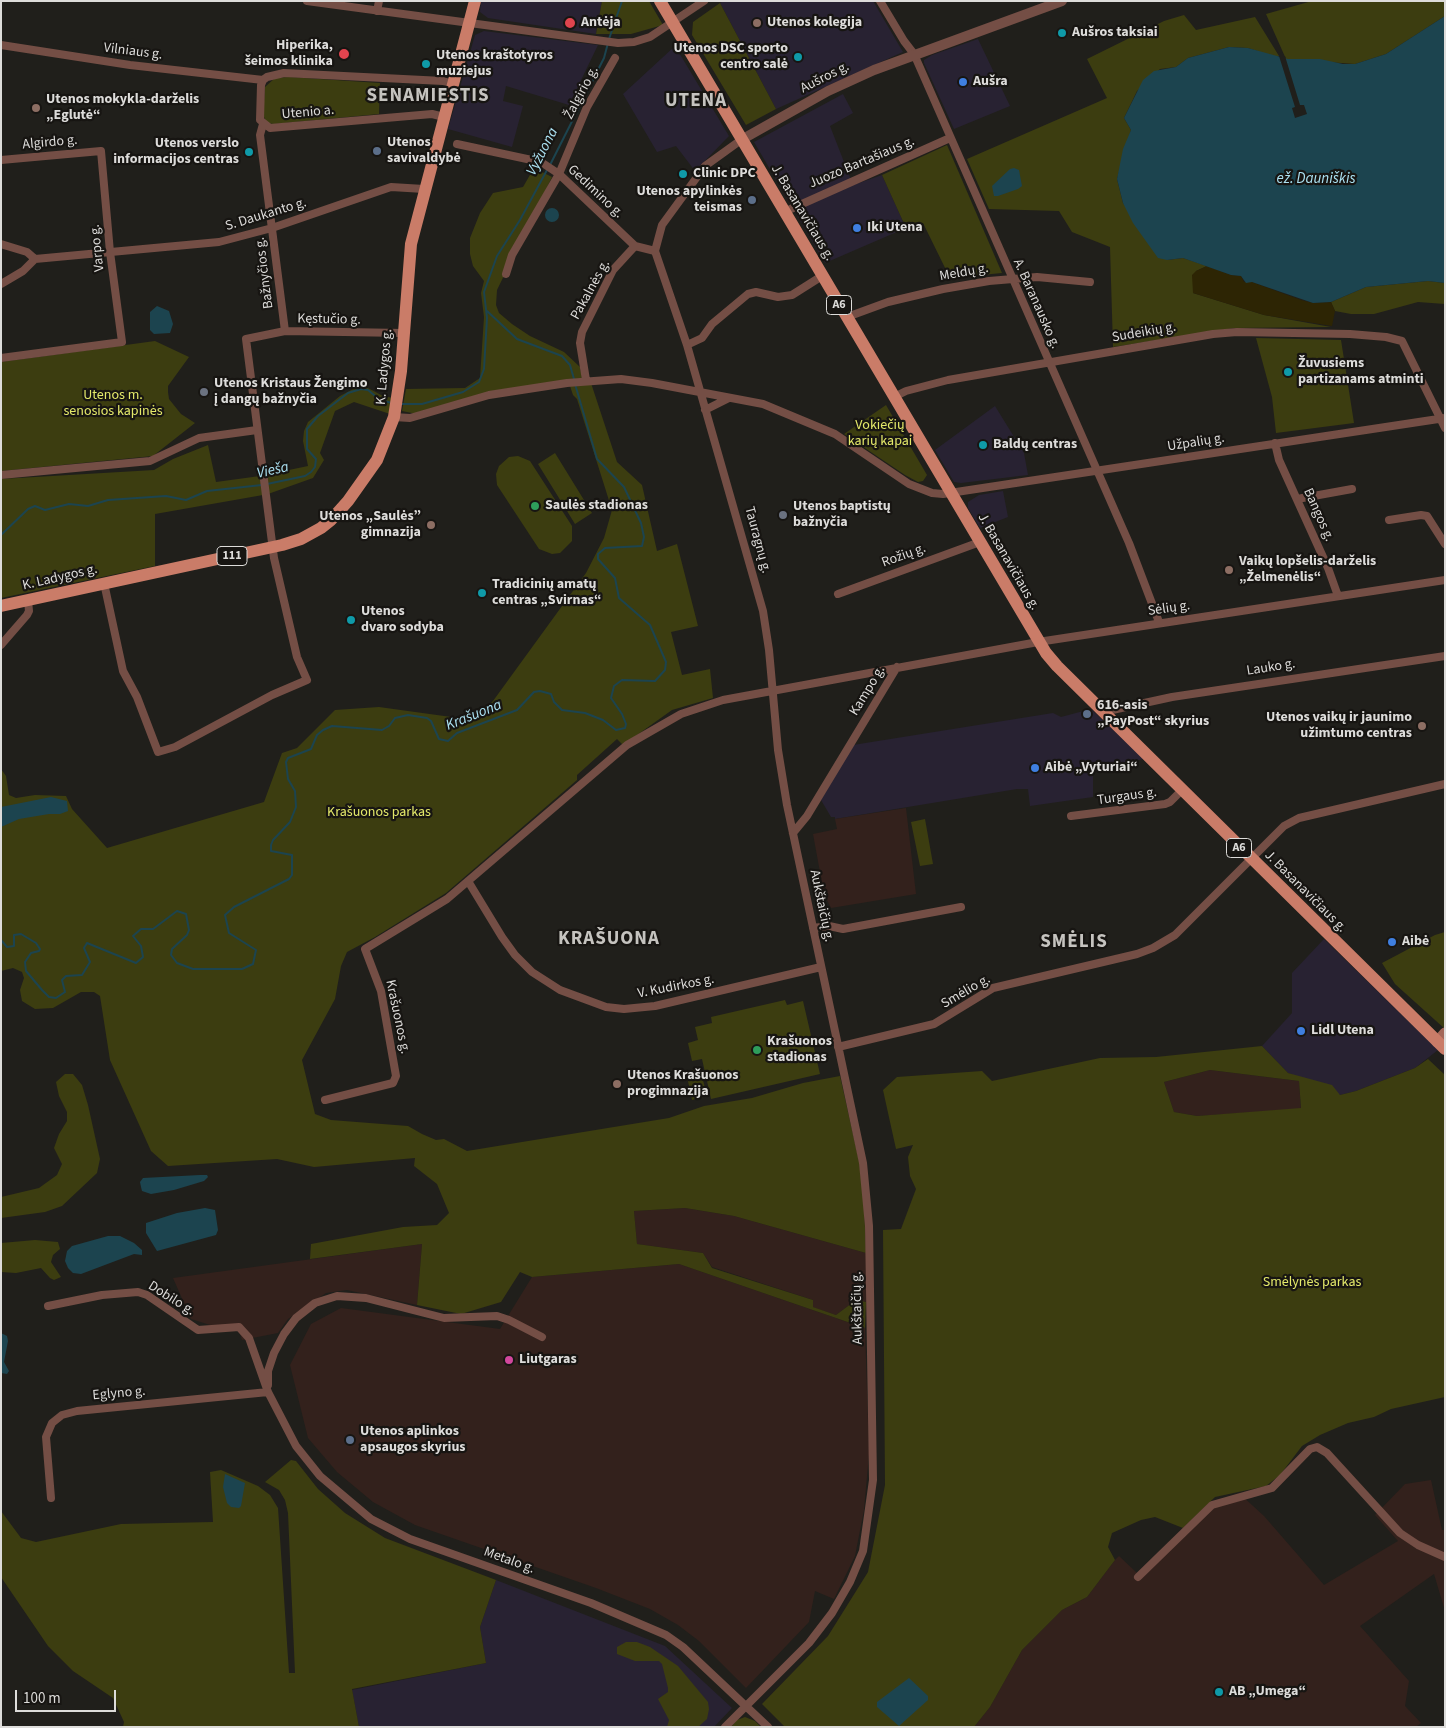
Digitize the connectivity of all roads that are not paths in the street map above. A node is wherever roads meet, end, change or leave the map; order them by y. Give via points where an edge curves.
1 (307, 1) edge
2 (379, 1) edge
3 (476, 1) edge
4 (660, 1) edge
5 (704, 1) edge
6 (880, 1) edge
7 (1062, 1) edge
8 (341, 4) edge
9 (377, 12) junction
10 (470, 22) junction
11 (673, 23) junction
12 (1, 45) edge
13 (914, 54) junction
14 (615, 58) dead end
15 (263, 80) junction
16 (453, 84) junction
17 (444, 117) junction
18 (262, 124) junction
19 (950, 138) junction
20 (741, 140) junction
21 (457, 144) dead end
22 (102, 151) joint
23 (1, 160) edge
24 (558, 173) junction
25 (424, 189) junction
26 (784, 212) junction
27 (272, 228) junction
28 (1, 244) edge
29 (635, 246) junction
30 (655, 251) junction
31 (110, 252) junction
32 (35, 259) junction
33 (506, 274) dead end
34 (822, 276) junction
35 (1011, 278) junction
36 (1090, 282) dead end
37 (1, 284) edge
38 (847, 317) junction
39 (285, 331) junction
40 (403, 333) junction
41 (687, 345) junction
42 (1, 358) edge
43 (1049, 364) junction
44 (583, 381) junction
45 (700, 392) junction
46 (730, 398) junction
47 (894, 398) junction
48 (705, 410) junction
49 (395, 414) junction
50 (1443, 419) edge
51 (1445, 428) edge
52 (257, 430) junction
53 (1275, 443) junction
54 (1096, 472) junction
55 (1, 476) edge
56 (1352, 489) dead end
57 (951, 494) junction
58 (1297, 499) junction
59 (1389, 520) dead end
60 (980, 542) junction
61 (1445, 544) edge
62 (272, 547) junction
63 (1445, 580) edge
64 (104, 584) junction
65 (838, 594) dead end
66 (1338, 596) junction
67 (28, 601) junction
68 (1, 606) edge
69 (1159, 622) junction
70 (1038, 642) junction
71 (1, 645) edge
72 (1445, 656) edge
73 (897, 667) junction
74 (772, 691) junction
75 (1102, 712) junction
76 (1445, 784) edge
77 (1182, 790) junction
78 (1071, 816) dead end
79 (793, 834) junction
80 (795, 845) joint
81 (1251, 860) junction
82 (468, 882) junction
83 (961, 907) dead end
84 (813, 928) junction
85 (821, 967) junction
86 (1442, 1041) edge
87 (838, 1047) junction
88 (324, 1100) dead end
89 (48, 1306) dead end
90 (542, 1337) dead end
91 (268, 1392) junction
92 (51, 1498) dead end
93 (1445, 1557) edge
94 (1138, 1577) dead end
95 (746, 1705) junction
96 (725, 1727) edge
97 (768, 1727) edge

1 - 8 street
2 - 9 street
3 - 10 main road, 111
4 - 11 main road, J. Basanavičiaus g. / A6
5 - 11 street
6 - 13 street, A. Baranausko g.
7 - 13 street, Aušros g.
8 - 9 street
9 - 10 street
10 - 11 street via 618,43 642,39
10 - 16 main road, 111
11 - 20 main road, J. Basanavičiaus g. / A6
12 - 15 street, Vilniaus g. via 122,64
13 - 19 street, A. Baranausko g.
13 - 20 street, Aušros g. via 828,90
14 - 24 street, Žalgirio g. via 587,106
15 - 16 street via 289,73
15 - 18 street, Utenio a. via 259,113
16 - 17 main road, K. Ladygos g. / 111
17 - 18 street, Utenio a. via 432,114 276,128
17 - 25 main road, K. Ladygos g. / 111
18 - 27 street, Bažnyčios g. via 260,135
19 - 26 street, Juozo Bartašiaus g.
19 - 35 street, A. Baranausko g.
20 - 26 main road, J. Basanavičiaus g. / A6
20 - 30 street, Aušros g. via 705,166 662,225
21 - 24 street, Gedimino g. via 540,162
22 - 23 street, Algirdo g.
22 - 31 street, Varpo g.
24 - 29 street, Gedimino g.
24 - 33 street, Žalgirio g. via 512,255
25 - 27 street, S. Daukanto g. via 391,187
25 - 40 main road, K. Ladygos g. / 111 via 408,265
26 - 34 main road, J. Basanavičiaus g. / A6
27 - 31 street, S. Daukanto g. via 211,243
27 - 39 street, Bažnyčios g.
28 - 32 street via 27,252
29 - 30 street, Gedimino g.
29 - 44 street, Pakalnės g. via 613,270 582,332
30 - 41 street, Tauragnų g.
31 - 32 street, S. Daukanto g.
31 - 42 street, Varpo g. via 122,342
32 - 37 street via 23,271
34 - 38 main road, J. Basanavičiaus g. / A6
34 - 41 street via 792,295 748,294 712,324 702,338
35 - 36 street, Meldų g.
35 - 38 street, Meldų g. via 925,293
35 - 43 street, A. Baranausko g.
38 - 47 main road, J. Basanavičiaus g. / A6
39 - 40 street, Kęstučio g.
39 - 52 street, Kęstučio g. via 246,339
40 - 49 main road, K. Ladygos g. / 111
41 - 45 street, Tauragnų g.
43 - 47 street, Sudeikių g. via 948,380 906,391
43 - 50 street, Sudeikių g. via 1238,332 1386,337 1402,341
43 - 54 street, A. Baranausko g.
44 - 45 street, Užpalių g. via 621,379
44 - 49 street, Užpalių g. via 497,393 410,418
45 - 46 street, Užpalių g.
45 - 48 street, Tauragnų g.
46 - 48 street
46 - 57 street, Užpalių g. via 763,404 821,427 909,484 932,493
47 - 57 main road, J. Basanavičiaus g. / A6
48 - 74 street, Tauragnų g. via 758,593 766,630
49 - 62 main road, K. Ladygos g. / 111 via 377,460 341,511 301,539
50 - 51 street
50 - 53 street, Užpalių g.
52 - 55 street via 200,438 150,461
52 - 62 street
53 - 54 street, Užpalių g.
53 - 58 street, Bangos g.
54 - 57 street, Užpalių g.
54 - 69 street, A. Baranausko g. via 1129,543
56 - 58 street
57 - 60 main road, J. Basanavičiaus g. / A6
58 - 66 street, Bangos g.
59 - 61 street via 1428,516
60 - 65 street, Rožių g.
60 - 70 main road, J. Basanavičiaus g. / A6
62 - 64 main road, K. Ladygos g. / 111
62 - 64 street via 297,657 307,680 175,747 158,752 137,697 122,671
63 - 66 street, Sėlių g.
64 - 67 main road, K. Ladygos g. / 111
66 - 69 street, Sėlių g.
67 - 68 main road, K. Ladygos g. / 111
67 - 71 street via 27,615
69 - 70 street, Sėlių g.
70 - 73 street, Sėlių g.
70 - 75 main road, J. Basanavičiaus g. / A6
72 - 75 street, Lauko g. via 1172,696
73 - 74 street, Kampo g.
73 - 79 street, Kampo g. via 808,816
74 - 79 street, Tauragnų g. via 778,750
74 - 82 street, Kampo g. via 696,708 644,734
75 - 77 main road, J. Basanavičiaus g. / A6
76 - 81 street, Smėlio g. via 1299,818 1284,826
77 - 78 street, Turgaus g. via 1165,804
77 - 81 main road, J. Basanavičiaus g. / A6
79 - 80 street, Tauragnų g.
80 - 84 street, Aukštaičių g.
81 - 86 main road, J. Basanavičiaus g. / A6
81 - 87 street, Smėlio g. via 1175,935 1159,945 1137,954 993,988 934,1024
82 - 85 street, V. Kudirkos g. via 506,943 532,972 560,990 606,1007 655,1006
82 - 88 street, Krašuonos g. via 447,899 365,949 381,991 396,1076 393,1083
83 - 84 street via 843,929 829,926
84 - 85 street, Aukštaičių g.
85 - 87 street, Aukštaičių g.
87 - 95 street, Aukštaičių g. via 863,1163 868,1205 873,1451 869,1521 863,1551 832,1613 809,1643
89 - 91 street, Dobilo g. via 102,1295 138,1292 198,1330 239,1327 249,1338
90 - 91 street via 497,1316 444,1318 366,1298 338,1296 315,1303 296,1318 284,1334 268,1371
91 - 92 street, Eglyno g. via 62,1415 52,1423 46,1437
91 - 95 street, Metalo g. via 292,1441 320,1476 371,1519 410,1539 649,1627 683,1647
93 - 94 street via 1400,1533 1327,1453 1317,1447 1310,1449 1272,1488 1212,1505
95 - 96 street, Aukštaičių g.
95 - 97 street, Metalo g.

